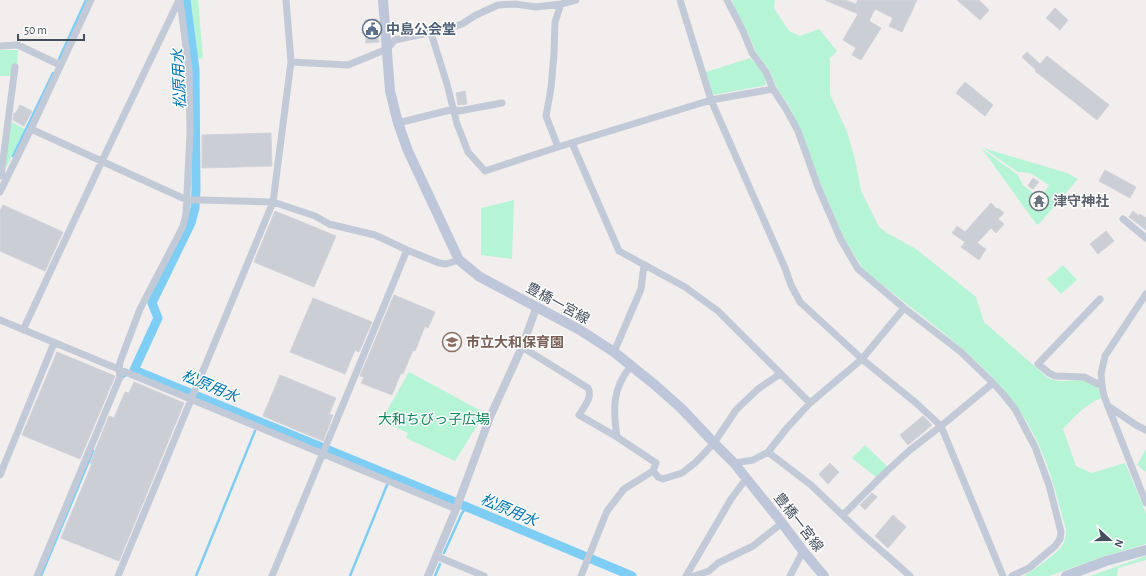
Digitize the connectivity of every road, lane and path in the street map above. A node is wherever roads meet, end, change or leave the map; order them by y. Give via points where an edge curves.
1 (91, 0) edge
2 (180, 0) edge
3 (286, 0) edge
4 (383, 0) edge
5 (576, 0) edge
6 (680, 0) edge
7 (727, 0) edge
8 (516, 2) edge
9 (561, 4) junction
10 (432, 33) junction
11 (0, 46) edge
12 (386, 49) junction
13 (291, 62) junction
14 (60, 65) junction
15 (15, 67) dead end
16 (773, 89) junction
17 (711, 100) junction
18 (502, 103) dead end
19 (454, 109) junction
20 (398, 122) junction
21 (32, 129) junction
22 (572, 143) junction
23 (558, 147) junction
24 (102, 161) junction
25 (9, 174) junction
26 (1, 176) edge
27 (0, 192) edge
28 (187, 200) junction
29 (273, 202) junction
30 (1123, 220) dead end
31 (1146, 238) edge
32 (407, 250) junction
33 (459, 260) junction
34 (644, 265) junction
35 (1146, 294) edge
36 (1100, 300) dead end
37 (537, 306) junction
38 (904, 308) junction
39 (0, 320) edge
40 (23, 330) junction
41 (54, 343) junction
42 (522, 347) junction
43 (614, 352) junction
44 (862, 359) junction
45 (631, 366) junction
46 (119, 370) junction
47 (780, 374) junction
48 (993, 382) junction
49 (1102, 386) junction
50 (191, 400) junction
51 (810, 403) junction
52 (1108, 406) junction
53 (941, 426) junction
54 (1146, 430) edge
55 (617, 437) junction
56 (714, 443) junction
57 (768, 452) junction
58 (322, 454) junction
59 (734, 463) junction
60 (653, 470) junction
61 (0, 475) edge
62 (746, 479) junction
63 (1146, 503) edge
64 (456, 509) junction
65 (843, 515) junction
66 (782, 523) junction
67 (1146, 550) edge
68 (803, 551) junction
69 (436, 556) junction
70 (37, 576) edge
71 (118, 576) edge
72 (272, 576) edge
73 (428, 576) edge
74 (484, 576) edge
75 (581, 576) edge
76 (686, 576) edge
77 (694, 576) edge
78 (790, 576) edge
79 (824, 576) edge
80 (910, 576) edge
81 (1003, 576) edge
82 (1012, 576) edge
83 (1066, 576) edge

1 - 14 street
2 - 24 street
2 - 28 street via 189,71
3 - 13 street
4 - 12 main road, 豊橋一宮線
5 - 9 street
6 - 17 street
7 - 16 street
8 - 9 street via 536,7
8 - 10 street via 498,5 462,24
9 - 23 street via 555,22 554,61 546,116
10 - 12 street via 395,40
10 - 19 street
11 - 14 street via 20,46
12 - 13 street via 348,65
12 - 20 main road, 豊橋一宮線 via 390,91
13 - 29 street
14 - 21 street
15 - 26 street
16 - 17 street
16 - 38 street via 798,131 841,240 858,269
17 - 22 street
17 - 44 street via 800,302
18 - 19 street via 459,111
19 - 20 street
19 - 23 street via 468,152 484,171
20 - 33 main road, 豊橋一宮線 via 408,151
21 - 24 street
21 - 25 street
22 - 23 street
22 - 34 street via 619,251
24 - 28 street
24 - 40 street
25 - 26 street
25 - 27 street
28 - 29 street
28 - 46 street via 183,226 140,309
29 - 32 street via 315,216 329,224 375,235
29 - 50 street
30 - 31 street
32 - 33 street via 439,264
32 - 58 street
33 - 37 main road, 豊橋一宮線 via 480,277
34 - 43 street via 641,289
34 - 47 street via 685,287 718,312
35 - 49 street via 1105,356 1101,374
36 - 49 street via 1038,364 1055,376 1084,377
37 - 42 street
37 - 43 main road, 豊橋一宮線
38 - 44 street
38 - 48 street via 961,352
39 - 40 street
40 - 41 street
41 - 46 street
41 - 61 street
42 - 55 street via 588,388 590,396 579,414
42 - 64 street via 490,417
43 - 45 main road, 豊橋一宮線
44 - 51 street
44 - 53 street via 916,402
45 - 55 street via 619,386 615,401
45 - 56 main road, 豊橋一宮線 via 682,409
46 - 50 street
46 - 70 street via 120,377
47 - 51 street
47 - 56 street via 758,389 736,410
48 - 53 street
48 - 82 street via 1015,409 1035,446 1049,485 1061,532 1055,546 1029,568
49 - 52 street
50 - 58 street
50 - 71 street
51 - 57 street
52 - 54 street
52 - 63 street
53 - 65 street via 910,450
53 - 81 street
55 - 60 street via 656,463
56 - 59 main road, 豊橋一宮線
56 - 60 street via 682,473 663,479
57 - 59 street via 753,460
57 - 65 street via 811,484
58 - 64 street
58 - 72 street
59 - 62 main road, 豊橋一宮線
60 - 75 street via 624,490 607,511
62 - 66 main road, 豊橋一宮線
62 - 76 street
64 - 69 street
65 - 80 street
66 - 68 main road, 豊橋一宮線
66 - 77 street via 753,546 718,563 709,571
67 - 83 main road
68 - 78 street
68 - 79 main road, 豊橋一宮線
69 - 73 street
69 - 74 street

